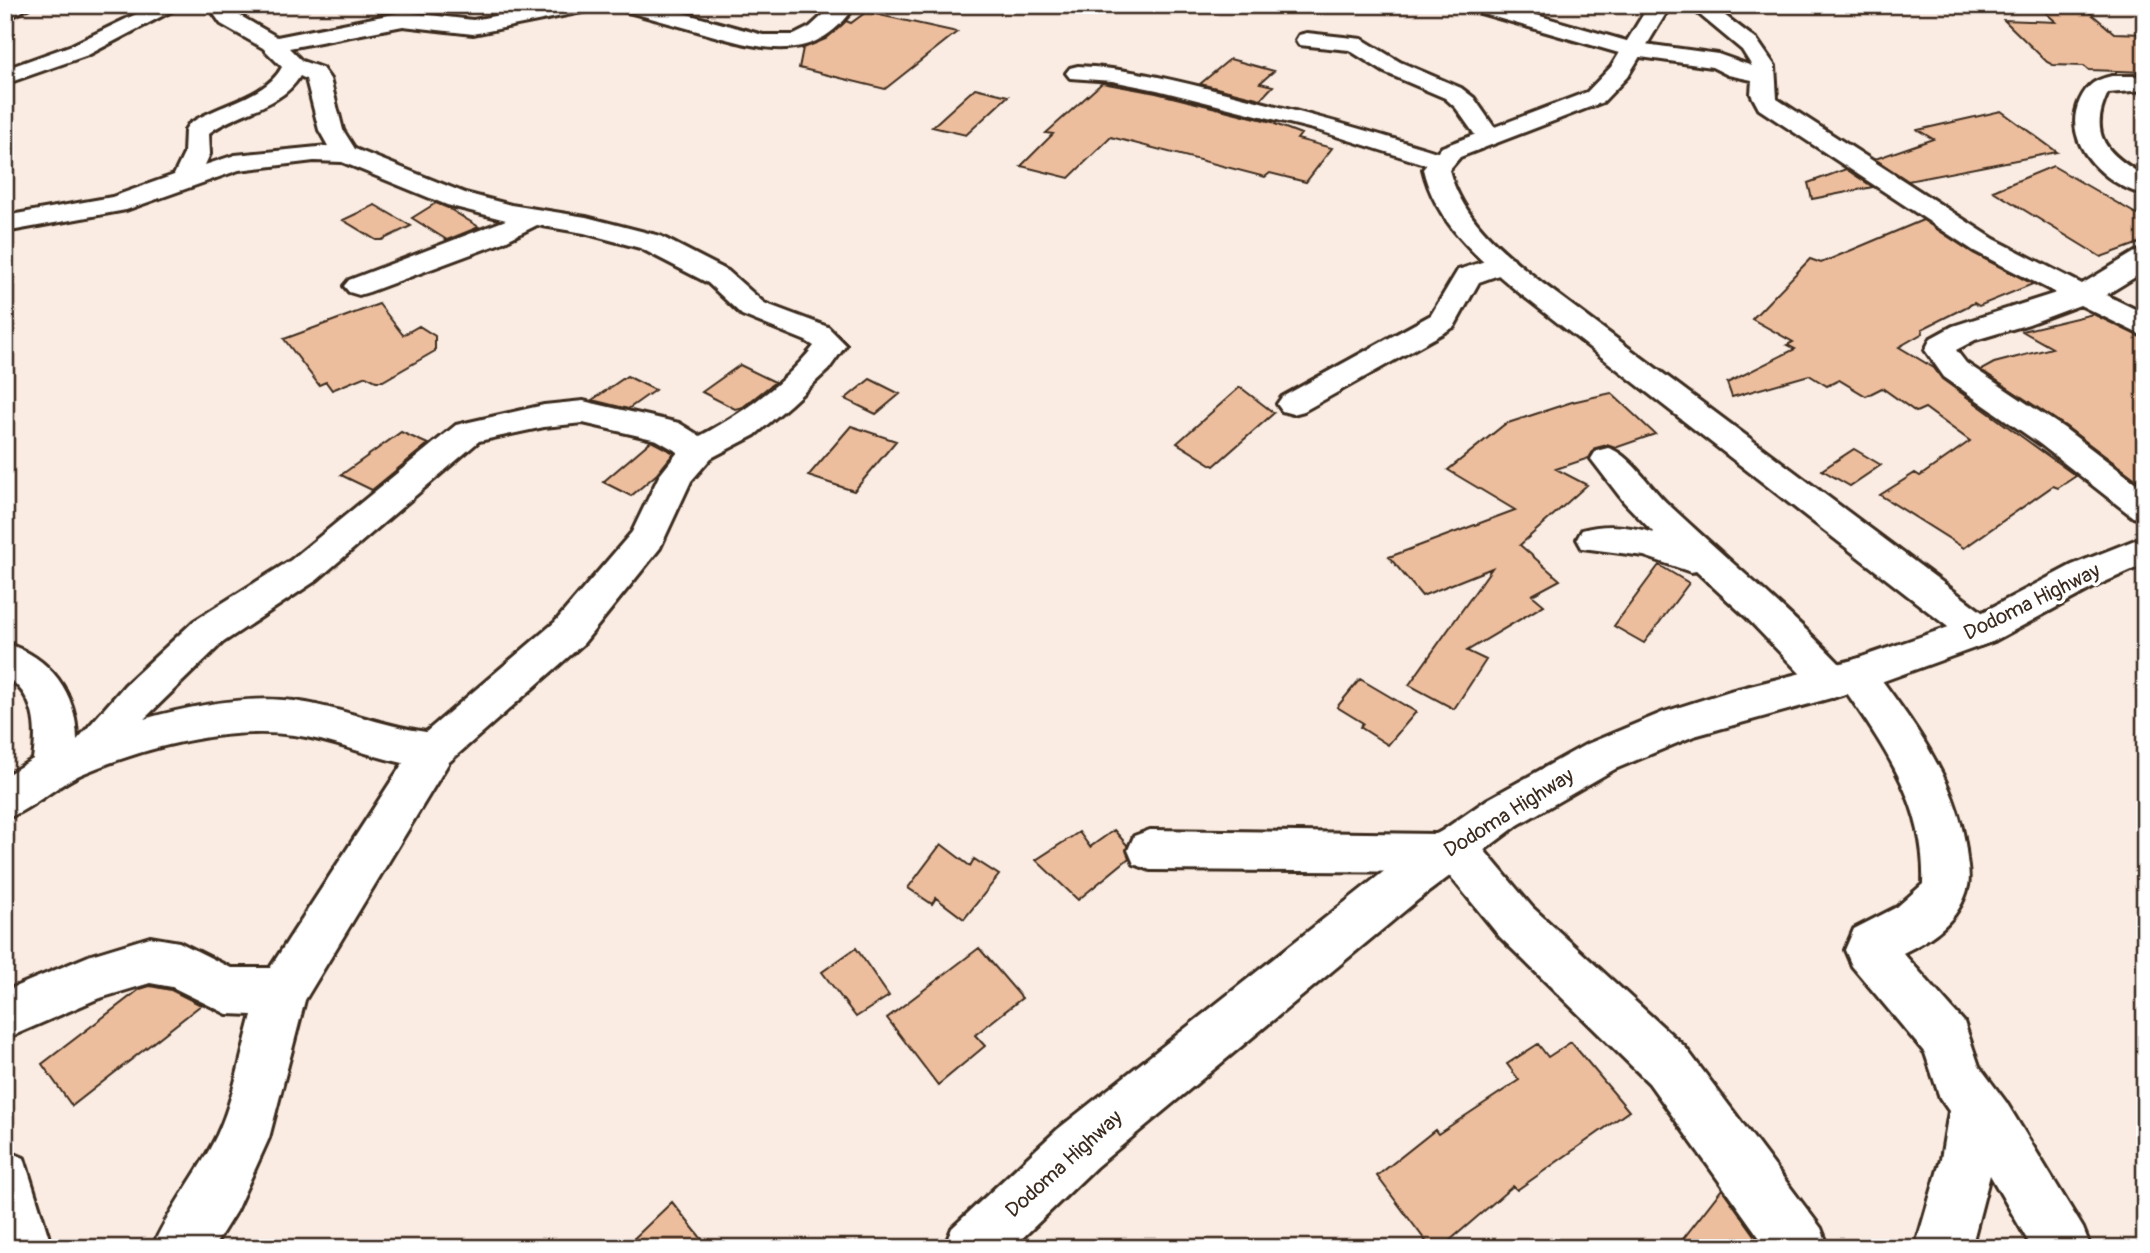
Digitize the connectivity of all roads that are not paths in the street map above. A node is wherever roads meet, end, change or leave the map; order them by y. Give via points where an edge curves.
1 (23, 5) edge
2 (173, 5) edge
3 (234, 5) edge
4 (587, 5) edge
5 (629, 5) edge
6 (846, 5) edge
7 (1478, 5) edge
8 (1660, 5) edge
9 (1698, 5) edge
10 (5, 15) edge
11 (1307, 40) dead end
12 (273, 45) junction
13 (1635, 48) junction
14 (294, 66) junction
15 (1078, 73) dead end
16 (1764, 75) junction
17 (5, 76) edge
18 (2145, 83) edge
19 (1489, 136) junction
20 (346, 154) junction
21 (1440, 161) junction
22 (186, 178) junction
23 (2145, 187) edge
24 (534, 216) junction
25 (5, 224) edge
26 (2145, 258) edge
27 (1503, 264) junction
28 (359, 286) dead end
29 (2082, 293) junction
30 (2145, 328) edge
31 (1293, 404) dead end
32 (699, 450) junction
33 (1608, 459) dead end
34 (2145, 508) edge
35 (1595, 539) dead end
36 (2145, 550) edge
37 (1719, 570) junction
38 (1980, 631) junction
39 (5, 658) edge
40 (1844, 678) junction
41 (434, 750) junction
42 (71, 761) junction
43 (5, 800) edge
44 (1150, 850) dead end
45 (1447, 850) junction
46 (283, 992) junction
47 (5, 1015) edge
48 (1976, 1105) junction
49 (5, 1177) edge
50 (23, 1248) edge
51 (180, 1248) edge
52 (972, 1248) edge
53 (1801, 1248) edge
54 (1943, 1248) edge
55 (2063, 1248) edge

1 - 10 main road
2 - 17 main road via 80,50
3 - 12 main road via 225,13 229,19
4 - 12 main road via 473,27 403,19
5 - 6 main road via 782,44 809,39
7 - 13 main road
8 - 13 main road
9 - 16 main road via 1754,49
11 - 19 main road via 1354,44 1391,67 1453,93
12 - 14 main road
13 - 16 main road via 1718,61
13 - 19 main road via 1595,97
14 - 20 main road via 318,79 331,130
14 - 22 main road via 270,92 197,130 197,154
15 - 21 main road via 1157,83 1326,125
16 - 29 main road via 1762,94 1768,104 1984,245
18 - 23 main road via 2098,88 2086,127 2106,160
19 - 21 main road
20 - 22 main road via 257,159
20 - 24 main road via 456,199
21 - 27 main road via 1436,169 1440,191
22 - 25 main road via 117,204
24 - 28 main road via 472,247 397,269
24 - 32 main road via 650,242 718,277 753,309 830,343 817,363 779,398 743,427
26 - 29 main road
27 - 31 main road via 1468,276 1443,321
27 - 38 main road
29 - 30 main road
29 - 34 main road via 2018,318 1964,332 1940,350 1955,370 2052,436
32 - 41 main road via 676,476 647,539 577,624
32 - 42 main road via 667,431 583,412 468,433 304,570 208,632
33 - 37 main road via 1664,524
35 - 37 main road via 1645,541
36 - 38 main road, Dodoma Highway via 2085,575
37 - 40 main road
38 - 40 main road, Dodoma Highway
39 - 42 main road via 28,669 49,691 57,737
40 - 45 main road, Dodoma Highway via 1730,707 1600,757
40 - 48 main road via 1907,747 1929,792 1946,845 1945,888 1927,912 1871,945 1870,950 1938,1028 1958,1080
41 - 42 main road via 389,745 295,718 253,716 168,731
41 - 46 main road
42 - 43 main road
44 - 45 main road
45 - 52 main road, Dodoma Highway via 1077,1148
45 - 53 main road via 1667,1065
46 - 47 main road via 227,991 178,965 150,960 91,978
46 - 51 main road via 243,1138 217,1192
48 - 54 main road via 1966,1172
48 - 55 main road
49 - 50 main road

